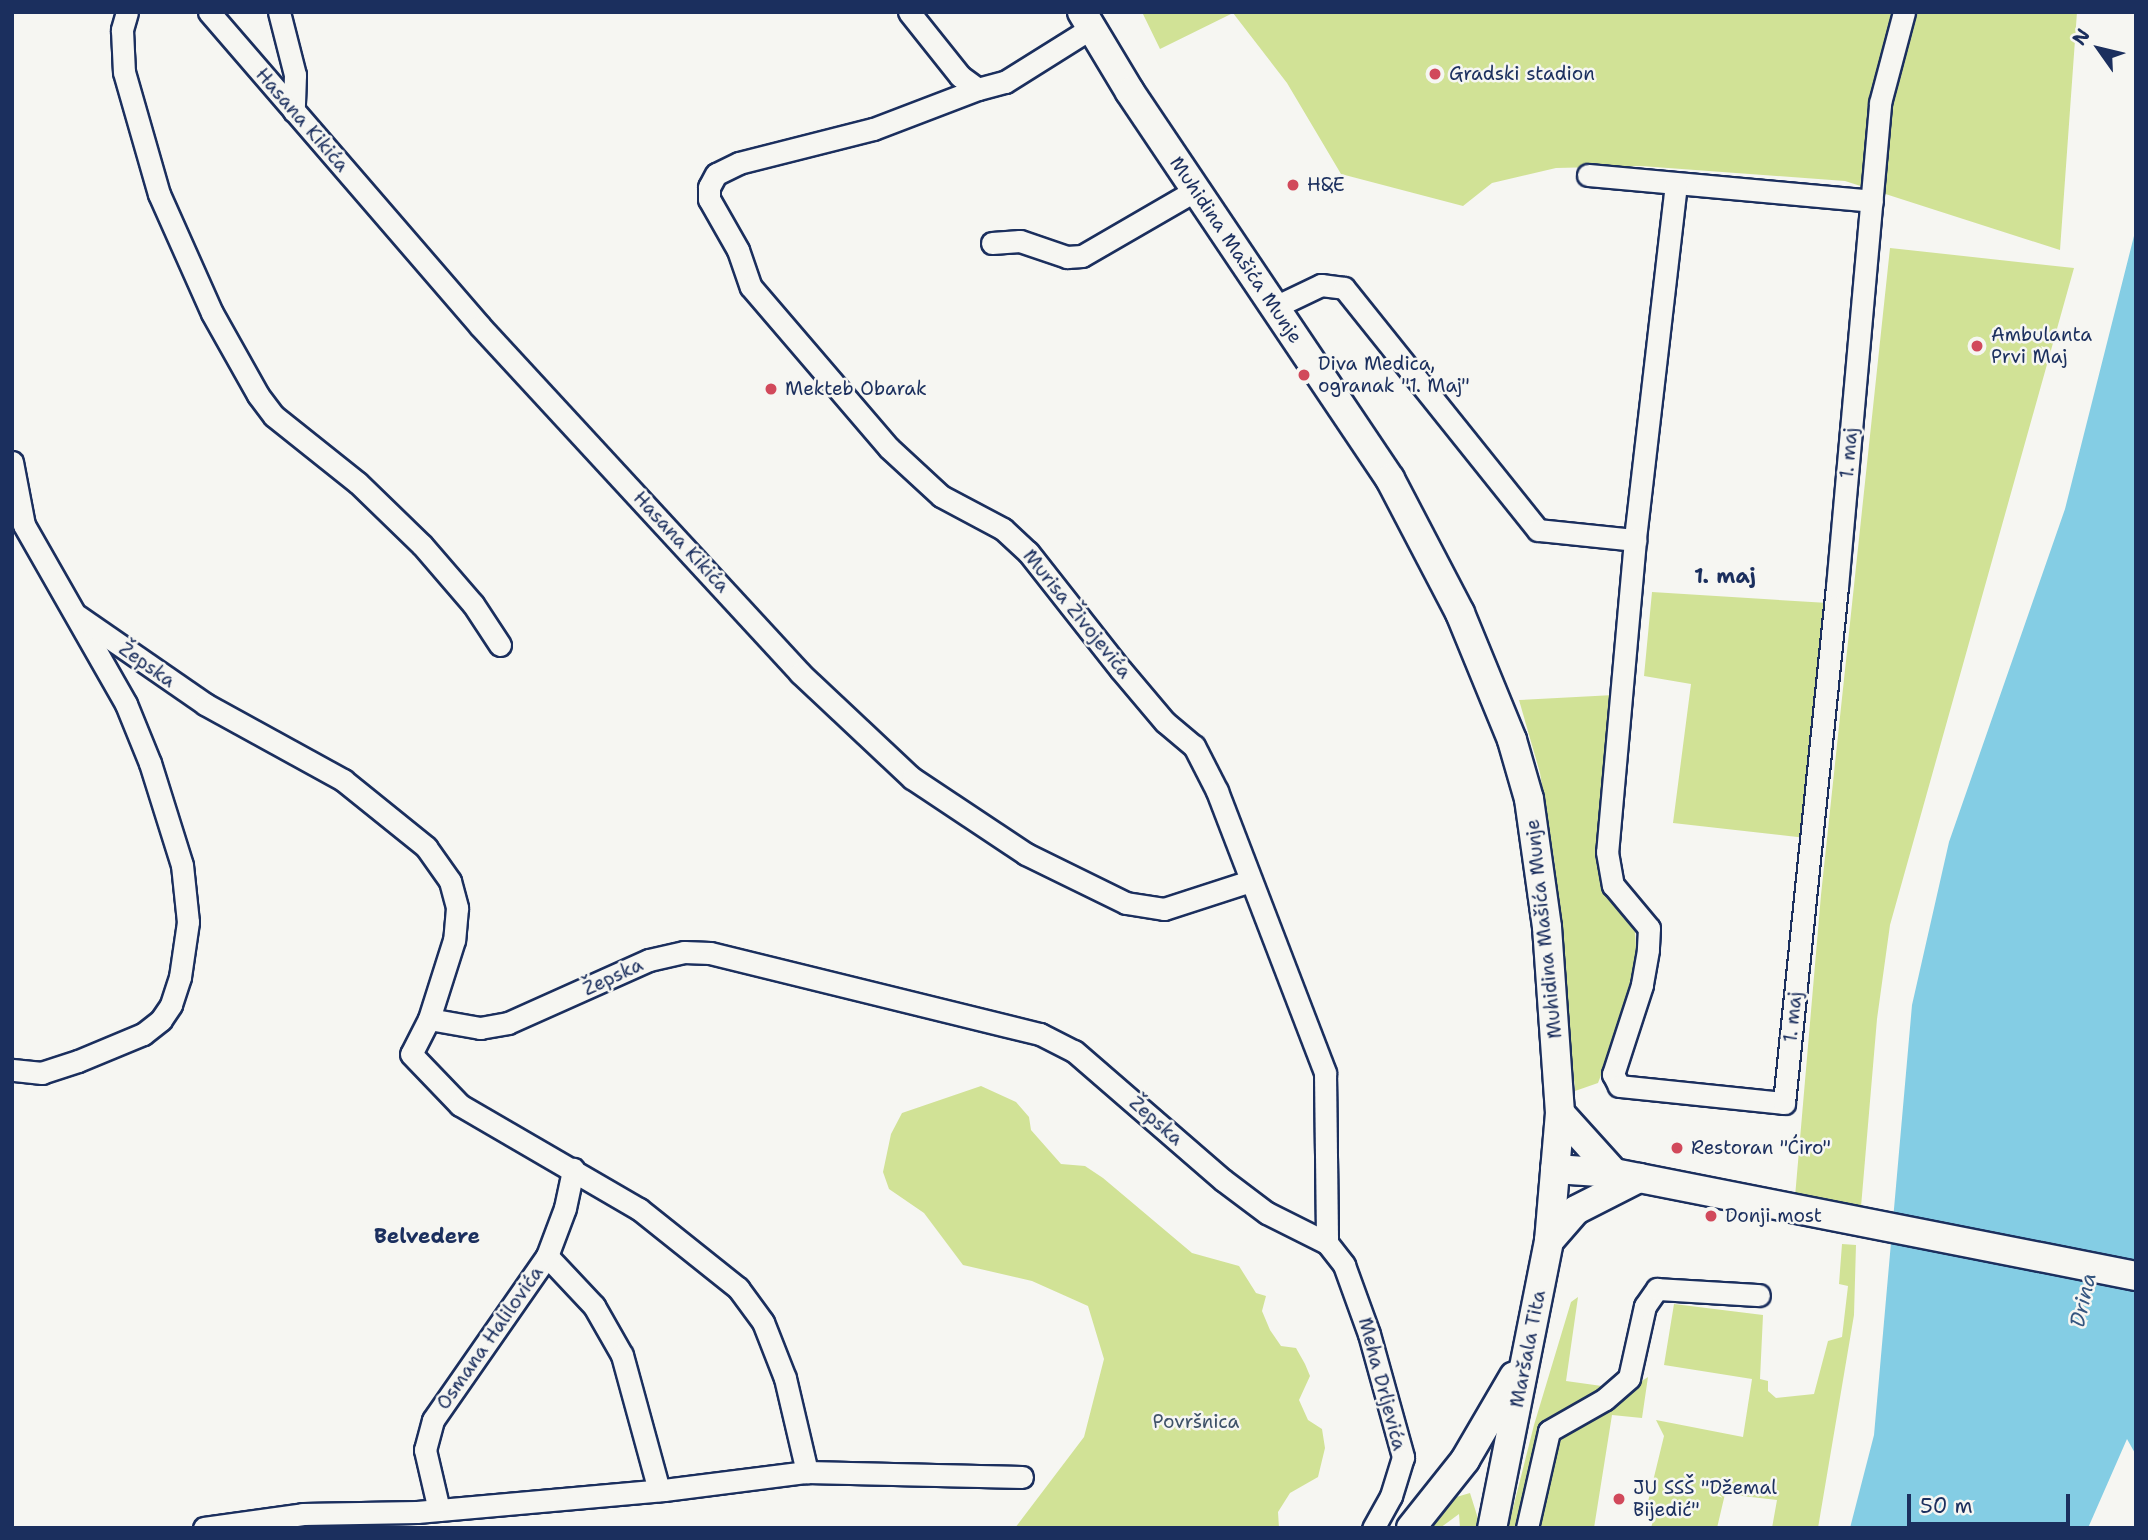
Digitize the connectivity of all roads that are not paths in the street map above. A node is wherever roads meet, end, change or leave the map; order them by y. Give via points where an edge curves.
1 (127, 12) edge
2 (209, 12) edge
3 (279, 12) edge
4 (909, 12) edge
5 (1904, 12) edge
6 (1086, 20) edge
7 (978, 89) junction
8 (295, 111) junction
9 (1588, 175) dead end
10 (1676, 184) junction
11 (1196, 190) junction
12 (1872, 201) junction
13 (992, 243) dead end
14 (1275, 307) junction
15 (12, 462) edge
16 (18, 520) edge
17 (1635, 540) junction
18 (78, 616) junction
19 (500, 645) dead end
20 (1250, 881) junction
21 (429, 1019) junction
22 (12, 1070) edge
23 (1560, 1113) junction
24 (573, 1169) junction
25 (1555, 1169) junction
26 (1627, 1176) junction
27 (1549, 1241) junction
28 (1326, 1243) junction
29 (547, 1256) junction
30 (2136, 1276) edge
31 (1759, 1295) dead end
32 (1528, 1349) junction
33 (807, 1472) junction
34 (1022, 1477) dead end
35 (659, 1490) junction
36 (1499, 1499) junction
37 (1434, 1500) junction
38 (439, 1510) junction
39 (204, 1528) edge
40 (1373, 1528) edge
41 (1410, 1528) edge
42 (1492, 1528) edge
43 (1527, 1528) edge

1 - 19 street via 124,72 159,194 212,313 258,395 274,415 358,483 422,545 473,604
2 - 8 street, Hasana Kikića
3 - 8 street via 295,75
4 - 7 street via 960,76
5 - 12 street, 1. maj via 1880,103
6 - 7 street, Murisa Živojevića via 1005,82
6 - 11 main road, Muhidina Mašića Munje
7 - 20 street, Murisa Živojevića via 873,129 739,163 716,174 709,199 738,250 751,287 889,449 930,488 1003,529 1028,552 1121,670 1166,722 1194,746
8 - 20 street, Hasana Kikića via 480,326 800,673 912,778 1027,854 1126,903 1164,909
9 - 10 street
10 - 12 street
10 - 17 street, 1. maj
11 - 13 street via 1082,256 1067,257 1020,241
11 - 14 main road, Muhidina Mašića Munje
12 - 17 street, 1. maj via 1784,1103 1619,1086 1613,1074 1642,985 1648,950 1648,928 1613,885 1607,852
14 - 17 street via 1321,285 1345,288 1538,530
14 - 23 main road, Muhidina Mašića Munje via 1391,479 1460,612 1511,740 1529,799 1541,875
15 - 16 street
16 - 18 street
18 - 21 street, Žepska via 205,704 343,780 426,847 450,881 457,908 454,940
18 - 22 street via 126,704 182,865 188,922 171,1005 143,1034 42,1073
20 - 28 street, Murisa Živojevića via 1325,1073
21 - 24 street via 411,1054 433,1082 478,1117
21 - 28 street, Žepska via 480,1028 508,1023 649,960 684,952 710,953 1040,1034 1074,1051 1267,1213
23 - 25 main road, Muhidina Mašića Munje
23 - 26 main road
24 - 29 street, Osmana Halilovića via 565,1208
24 - 33 street via 706,1258 751,1304 785,1378
25 - 26 main road
25 - 27 main road, Maršala Tita
26 - 27 main road via 1576,1210
26 - 30 main road
27 - 32 main road, Maršala Tita
28 - 40 street, Meha Drljevića via 1344,1265 1356,1292 1403,1457 1391,1496
29 - 35 street via 594,1306 622,1355
29 - 38 street, Osmana Halilovića via 433,1420 425,1450
31 - 43 street via 1657,1289 1644,1306 1629,1378 1605,1399 1549,1431
32 - 36 main road, Maršala Tita
32 - 37 main road via 1479,1440
33 - 34 street
33 - 35 street
35 - 38 street
36 - 37 main road via 1485,1483 1469,1479
36 - 42 main road, Maršala Tita
37 - 41 main road
38 - 39 street via 303,1514

